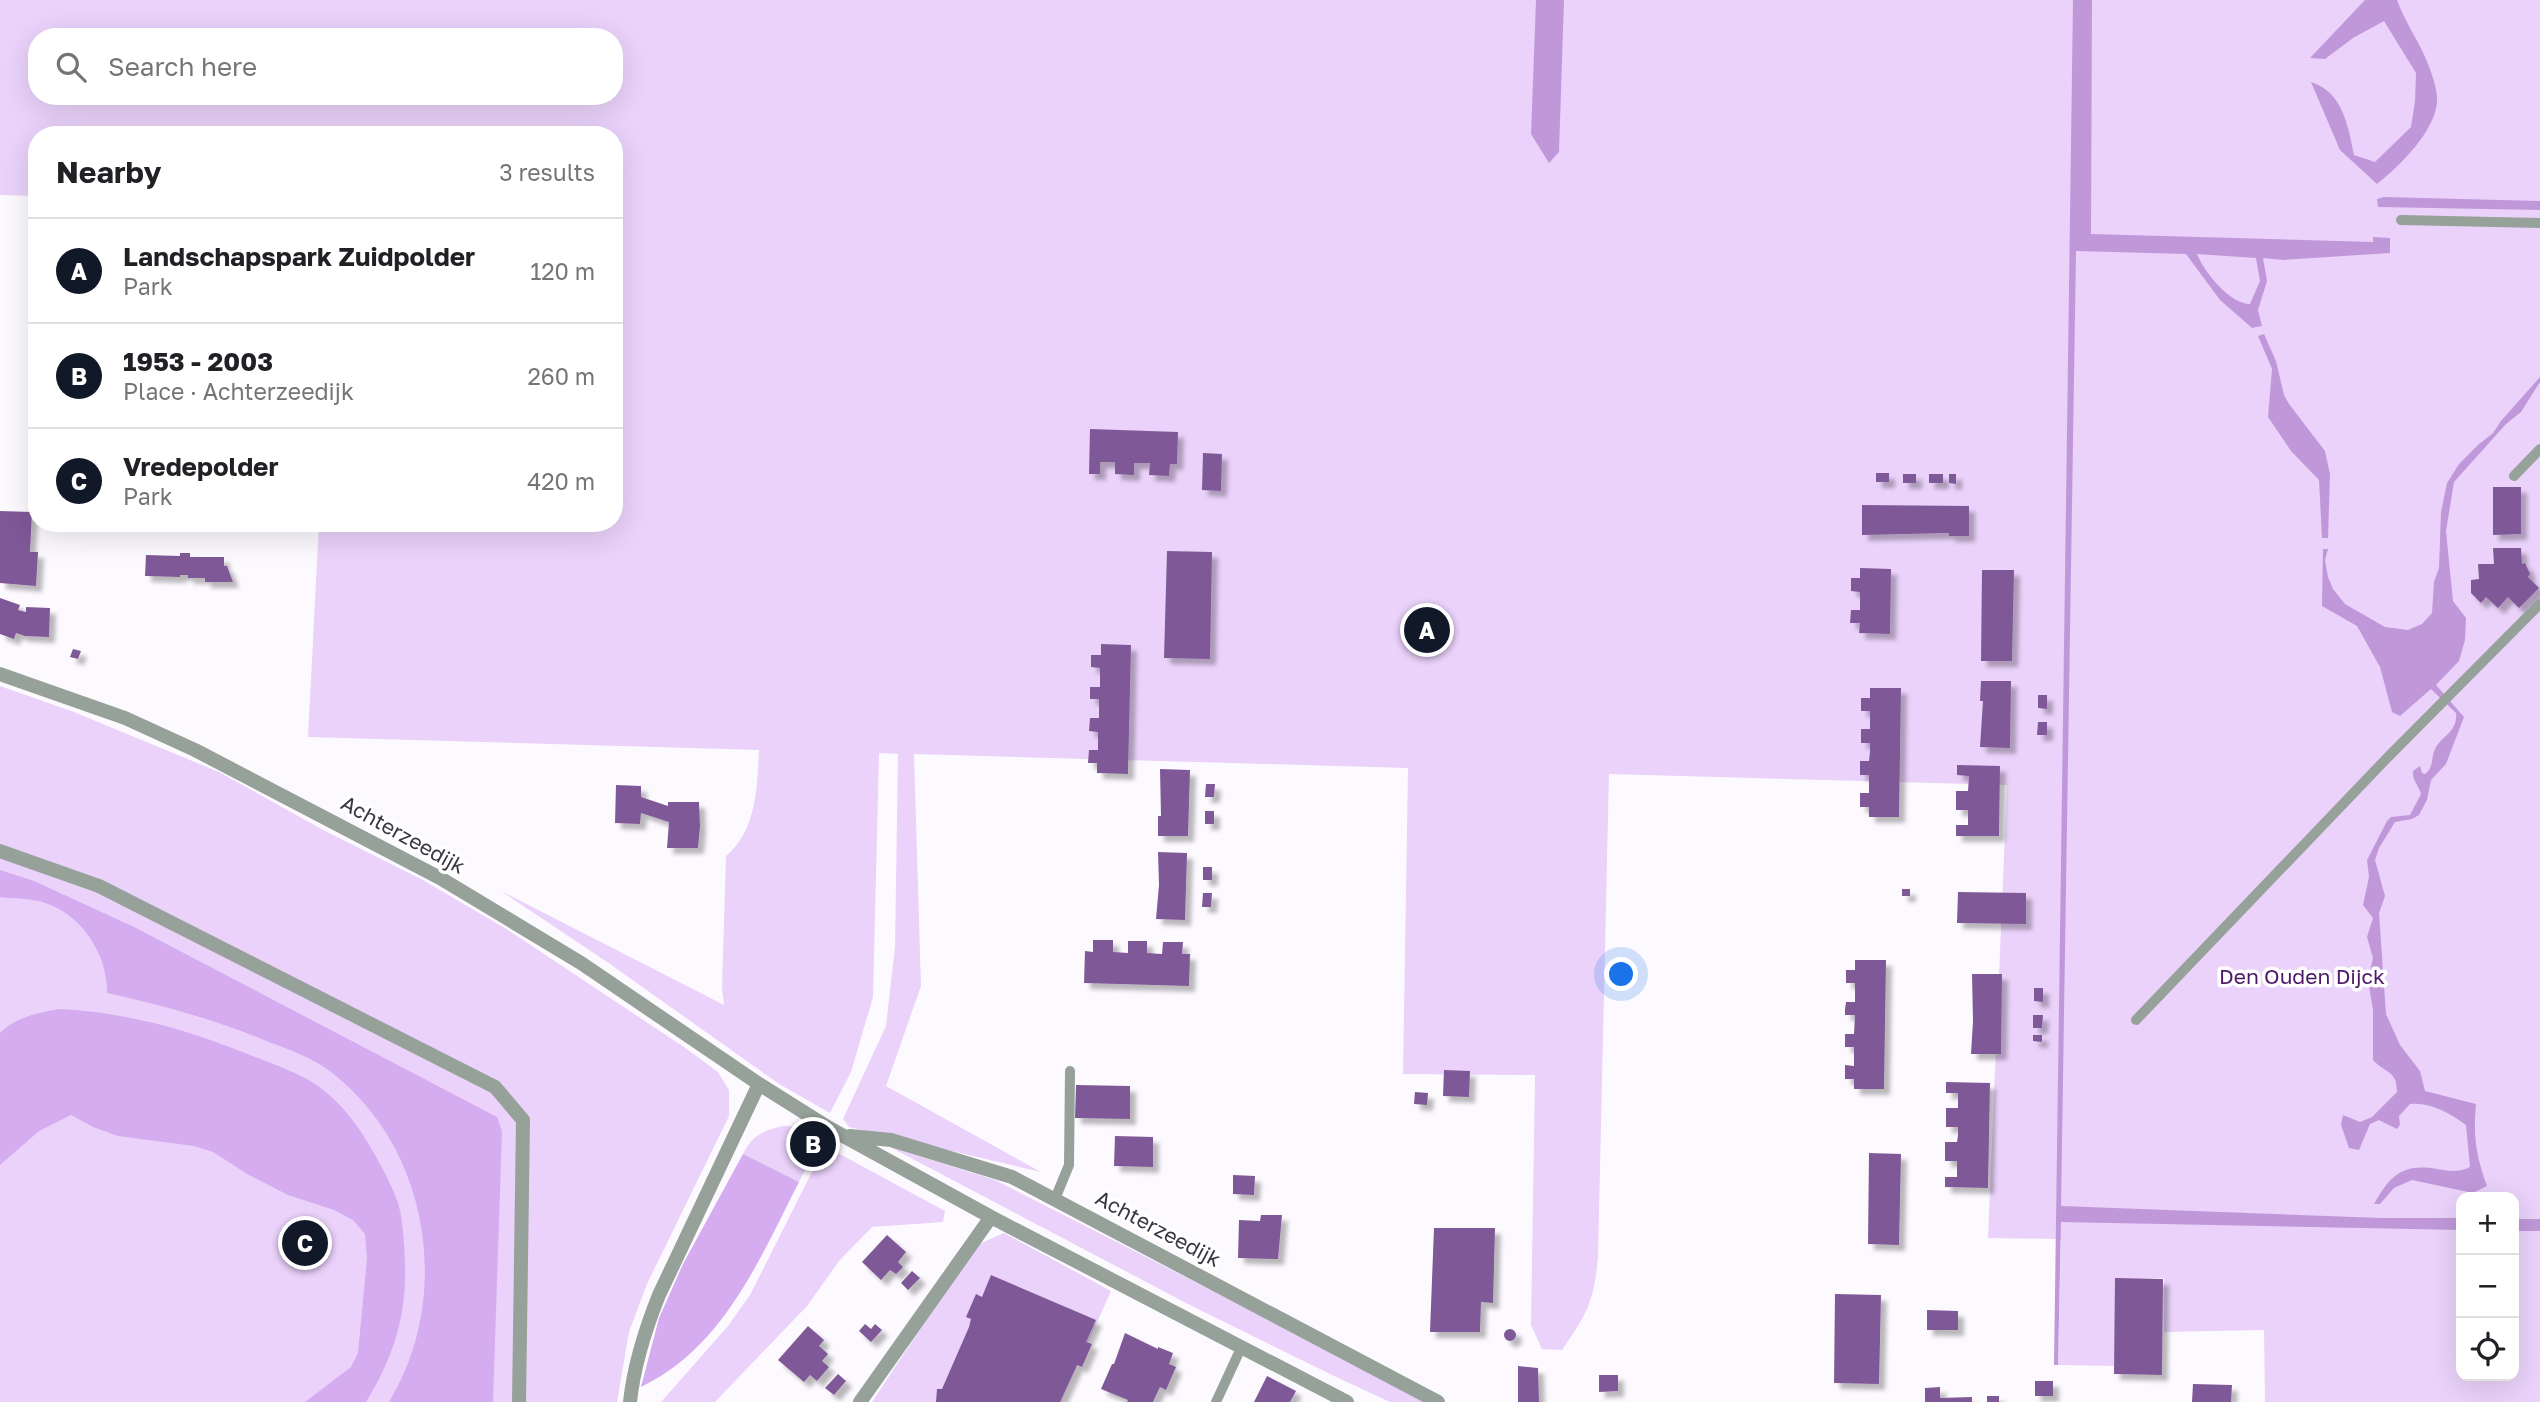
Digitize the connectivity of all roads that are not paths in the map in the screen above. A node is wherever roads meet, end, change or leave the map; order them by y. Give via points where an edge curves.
1 (2400, 220) dead end
2 (2540, 223) edge
3 (2540, 449) edge
4 (2514, 476) dead end
5 (2540, 604) edge
6 (0, 674) edge
7 (0, 851) edge
8 (2136, 1020) dead end
9 (1070, 1071) dead end
10 (760, 1084) junction
11 (842, 1135) junction
12 (1055, 1199) junction
13 (991, 1217) junction
14 (1241, 1348) junction
15 (519, 1402) edge
16 (630, 1402) edge
17 (860, 1402) edge
18 (1216, 1402) edge
19 (1347, 1402) edge
20 (1438, 1402) edge

1 - 2 lane
3 - 4 lane
5 - 8 lane
6 - 10 street, Achterzeedijk via 125,718 195,750 440,878 581,962
7 - 15 street via 99,886 495,1087 523,1120
9 - 12 lane via 1069,1165
10 - 11 street, Achterzeedijk
10 - 16 street via 659,1294 645,1330
11 - 12 street, Achterzeedijk via 891,1140 1012,1177
11 - 13 street, Achterzeedijk
12 - 20 street, Achterzeedijk
13 - 14 street, Achterzeedijk
13 - 17 street
14 - 18 lane
14 - 19 street, Achterzeedijk

